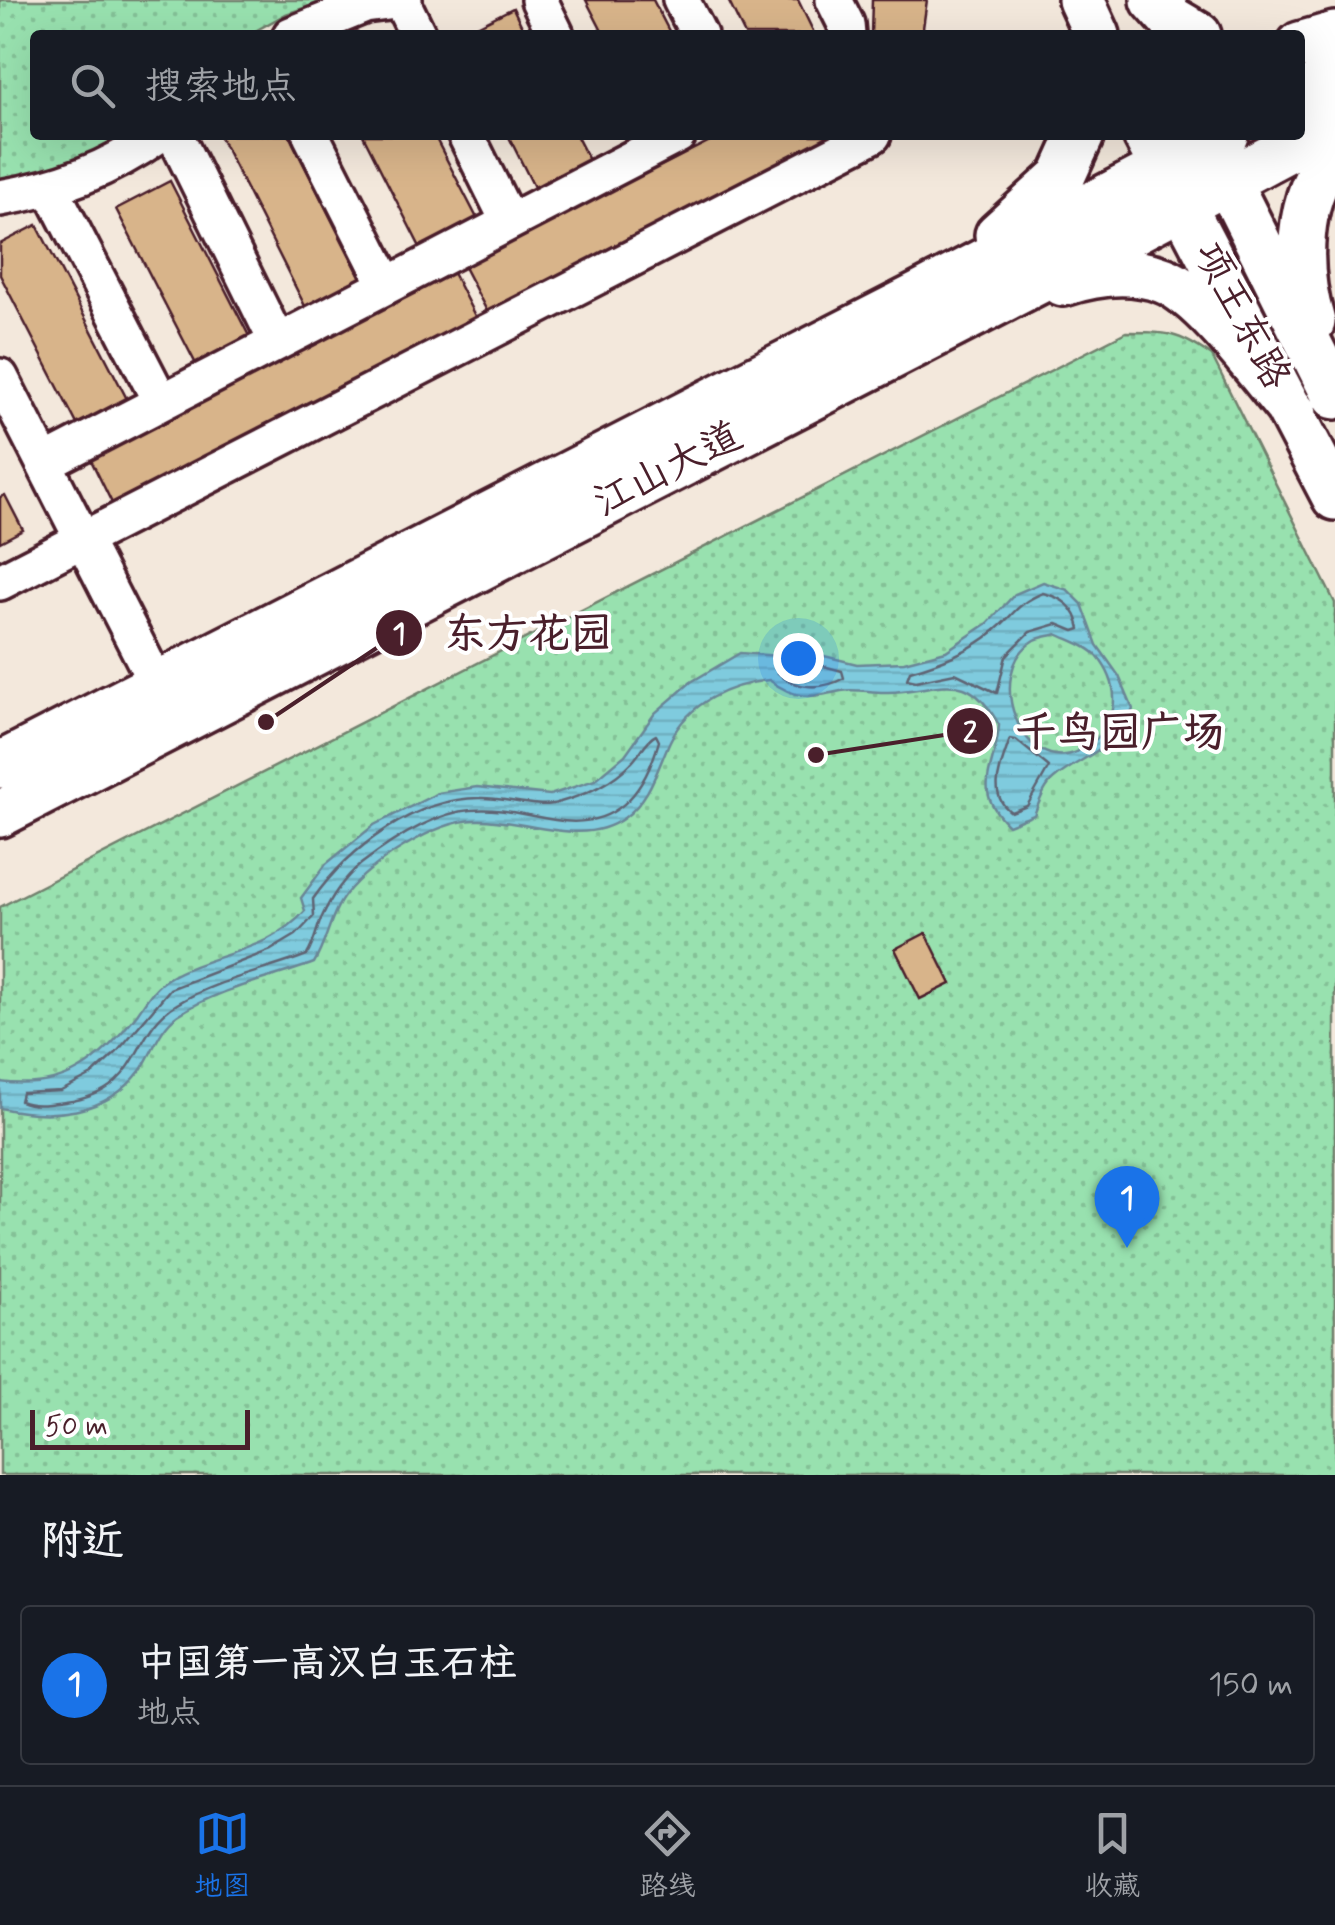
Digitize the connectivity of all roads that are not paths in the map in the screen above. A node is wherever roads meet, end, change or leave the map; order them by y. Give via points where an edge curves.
1 (402, 0) edge
2 (539, 0) edge
3 (681, 0) edge
4 (834, 0) edge
5 (1071, 0) edge
6 (1081, 0) edge
7 (1136, 0) edge
8 (1154, 0) edge
9 (1185, 25) edge
10 (304, 30) edge
11 (416, 30) edge
12 (554, 30) edge
13 (696, 30) edge
14 (847, 30) edge
15 (1081, 30) edge
16 (1095, 30) edge
17 (1335, 35) edge
18 (1305, 44) edge
19 (1335, 77) edge
20 (1305, 92) edge
21 (1335, 124) edge
22 (1305, 130) edge
23 (150, 140) edge
24 (177, 140) edge
25 (313, 140) edge
26 (468, 140) edge
27 (657, 140) edge
28 (863, 140) edge
29 (1079, 140) edge
30 (1256, 140) edge
31 (1216, 148) edge
32 (614, 150) edge
33 (1335, 153) edge
34 (1164, 169) edge
35 (51, 189) junction
36 (0, 198) edge
37 (509, 222) junction
38 (387, 285) junction
39 (930, 313) junction
40 (277, 342) junction
41 (0, 377) edge
42 (1335, 396) edge
43 (161, 402) junction
44 (1294, 414) junction
45 (44, 463) junction
46 (1335, 497) edge
47 (83, 540) junction
48 (0, 582) edge
49 (167, 704) junction
50 (0, 765) edge
51 (0, 814) edge

1 - 10 lane via 365,4
1 - 11 lane
2 - 12 lane
3 - 13 lane
4 - 14 lane
5 - 15 main road
6 - 16 main road
7 - 9 main road
8 - 9 main road
17 - 18 main road
19 - 20 main road
21 - 22 main road, 江山大道
23 - 35 lane
24 - 40 lane
25 - 38 lane
26 - 37 lane
27 - 32 lane
28 - 47 lane
29 - 39 main road via 1062,177
30 - 31 main road, 江山大道
31 - 34 main road, 江山大道
31 - 42 main road, 项王东路
32 - 37 lane
33 - 42 main road via 1310,194 1302,242 1303,294
34 - 39 main road, 江山大道
34 - 44 main road, 项王东路
35 - 36 lane
35 - 43 lane
37 - 38 lane
38 - 40 lane
39 - 44 main road via 1116,272 1164,280 1208,314
39 - 49 main road, 江山大道
40 - 43 lane
41 - 45 lane
43 - 45 lane
44 - 46 main road, 项王东路
45 - 47 lane
47 - 48 lane
47 - 49 lane
49 - 50 main road, 江山大道
49 - 51 main road, 江山大道

